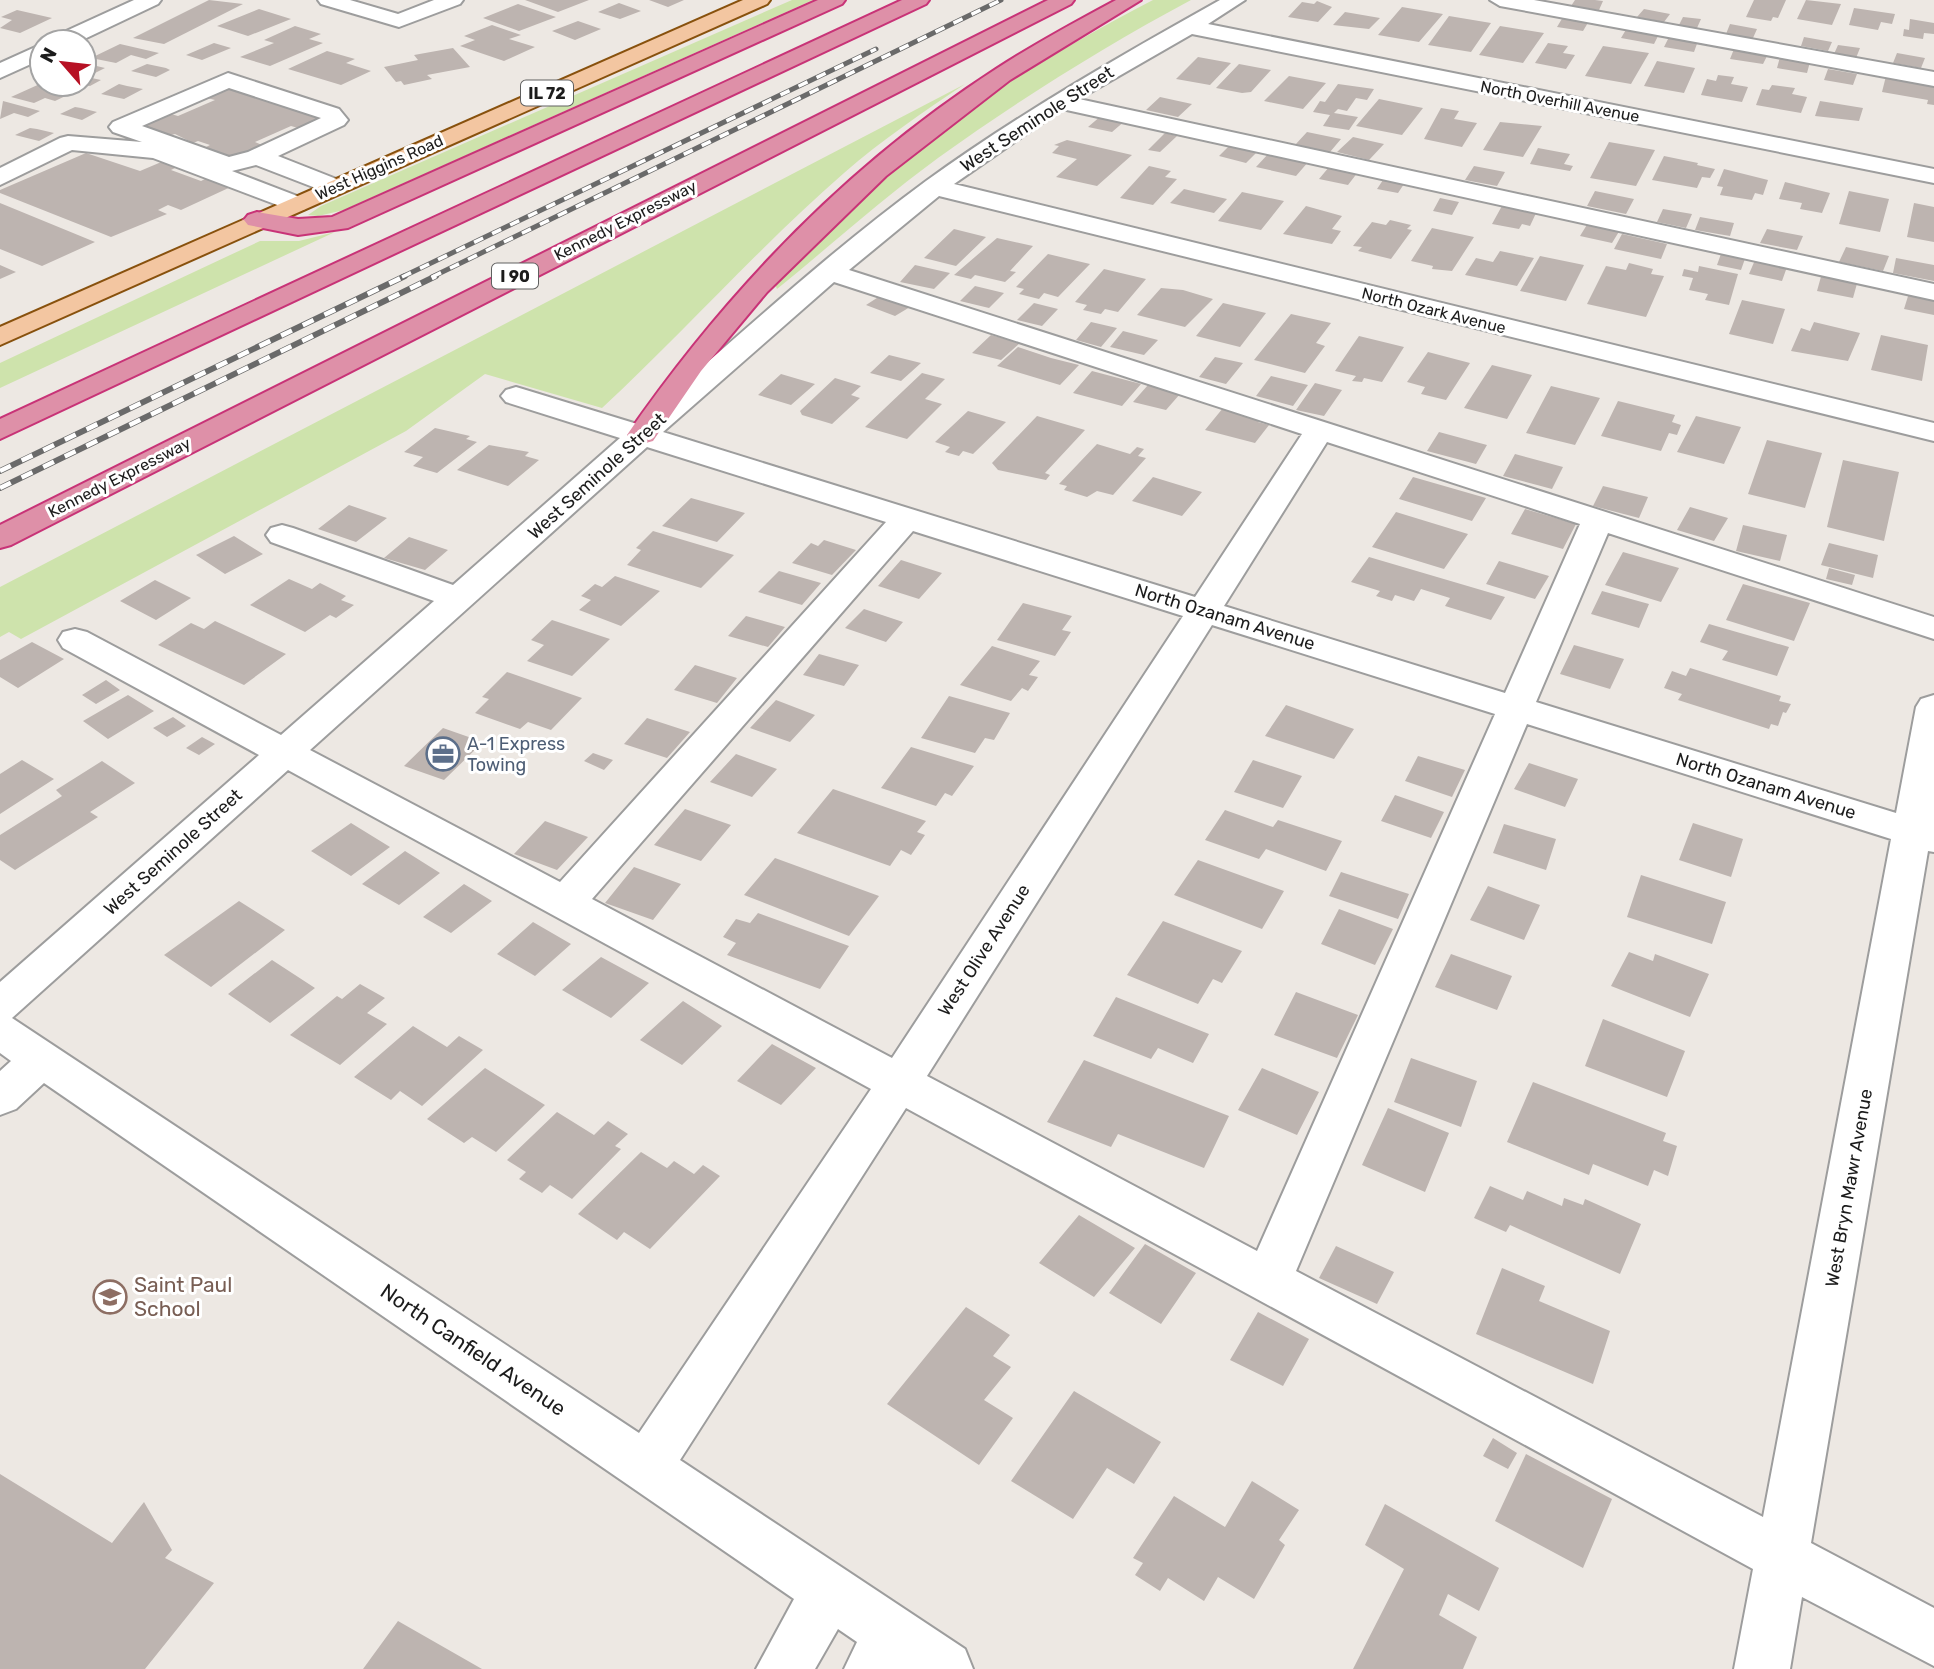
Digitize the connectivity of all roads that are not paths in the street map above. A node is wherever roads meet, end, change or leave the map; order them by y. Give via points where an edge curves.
1 (151, 0) edge
2 (328, 0) edge
3 (453, 0) edge
4 (760, 0) edge
5 (835, 0) edge
6 (919, 0) edge
7 (1064, 0) edge
8 (1131, 0) edge
9 (1235, 0) edge
10 (1500, 0) edge
11 (1186, 26) junction
12 (91, 28) edge
13 (28, 58) edge
14 (0, 71) edge
15 (1934, 79) edge
16 (1058, 101) junction
17 (257, 157) junction
18 (1934, 176) edge
19 (0, 178) edge
20 (335, 187) junction
21 (934, 187) junction
22 (296, 204) junction
23 (257, 220) junction
24 (830, 272) junction
25 (1934, 292) edge
26 (0, 337) edge
27 (516, 396) dead end
28 (0, 430) edge
29 (1319, 431) junction
30 (1934, 432) edge
31 (642, 435) junction
32 (907, 518) junction
33 (1597, 521) junction
34 (282, 535) dead end
35 (0, 538) edge
36 (459, 598) junction
37 (1202, 610) junction
38 (1934, 628) edge
39 (75, 640) dead end
40 (1934, 707) edge
41 (1515, 708) junction
42 (286, 752) junction
43 (1923, 835) edge
44 (565, 903) junction
45 (0, 1006) edge
46 (0, 1031) edge
47 (42, 1059) junction
48 (899, 1083) junction
49 (0, 1097) edge
50 (1268, 1281) junction
51 (646, 1467) junction
52 (1783, 1557) junction
53 (830, 1591) junction
54 (1934, 1638) edge
55 (883, 1651) edge
56 (784, 1669) edge
57 (946, 1669) edge
58 (1762, 1669) edge

1 - 12 street
2 - 3 street via 399,21
4 - 20 main road, West Higgins Road / IL 72
5 - 23 highway via 339,223 293,229
6 - 28 highway
7 - 35 highway, Kennedy Expressway / I 90
8 - 31 highway via 1002,75 837,208 746,299 691,364
9 - 11 street, West Seminole Street
10 - 15 street
11 - 16 street, West Seminole Street
11 - 18 street, North Overhill Avenue
13 - 14 street
16 - 21 street, West Seminole Street
16 - 25 street
17 - 17 street via 336,120 331,114 228,80 121,127 228,165
17 - 20 street
19 - 22 street via 68,143 157,151
20 - 22 main road, West Higgins Road / IL 72
21 - 24 street, West Seminole Street
21 - 30 street, North Ozark Avenue
22 - 23 main road, West Higgins Road / IL 72
23 - 26 main road, West Higgins Road / IL 72
24 - 29 street
24 - 31 street, West Seminole Street
27 - 31 street, North Ozanam Avenue
29 - 33 street
29 - 37 street, West Olive Avenue
31 - 32 street, North Ozanam Avenue
31 - 36 street, West Seminole Street
32 - 37 street, North Ozanam Avenue
32 - 44 street
33 - 38 street
33 - 41 street
34 - 36 street
36 - 42 street, West Seminole Street
37 - 41 street, North Ozanam Avenue
37 - 48 street, West Olive Avenue
39 - 42 street
40 - 43 street, West Bryn Mawr Avenue
41 - 43 street, North Ozanam Avenue
41 - 50 street
42 - 44 street
42 - 45 street, West Seminole Street
43 - 52 street, West Bryn Mawr Avenue
44 - 48 street
46 - 47 street, North Canfield Avenue
47 - 49 street
47 - 51 street, North Canfield Avenue
48 - 50 street
48 - 51 street, West Olive Avenue
50 - 52 street
51 - 53 street, North Canfield Avenue
52 - 54 street
52 - 58 street, West Bryn Mawr Avenue
53 - 55 street, North Canfield Avenue
53 - 56 street
55 - 57 street, North Canfield Avenue

